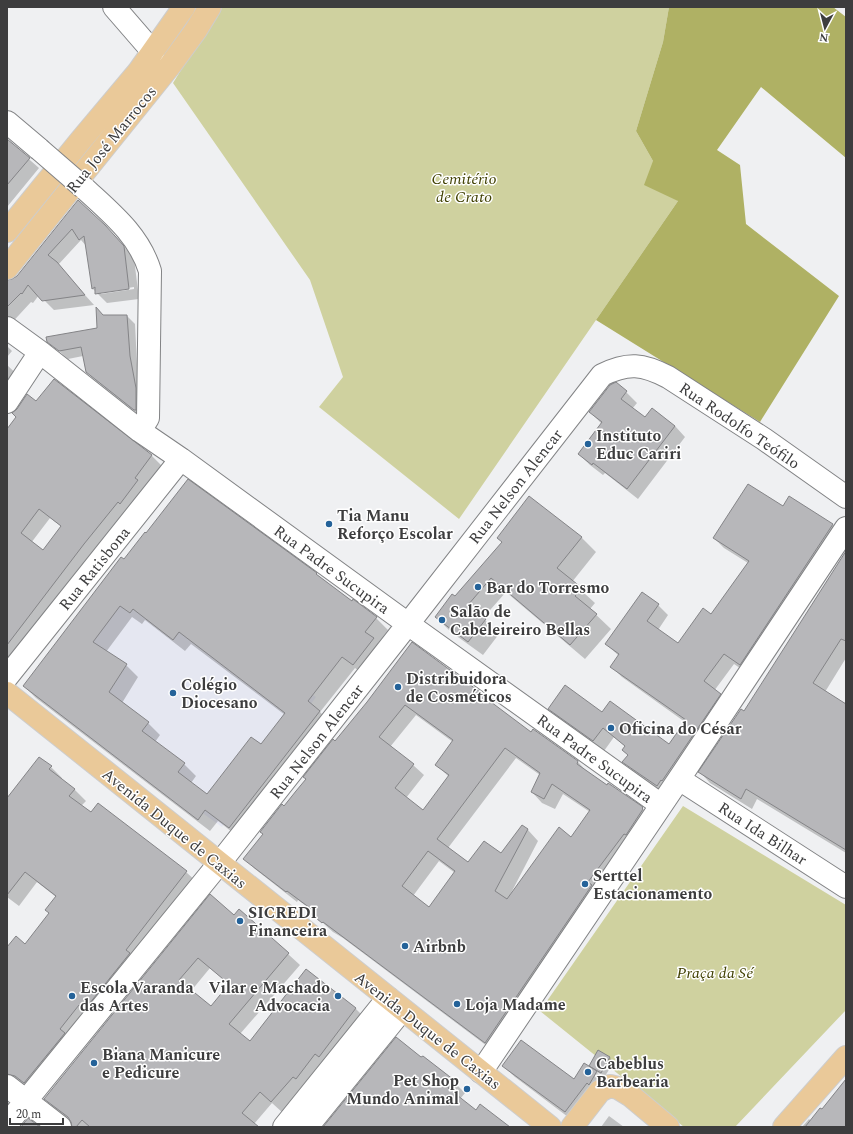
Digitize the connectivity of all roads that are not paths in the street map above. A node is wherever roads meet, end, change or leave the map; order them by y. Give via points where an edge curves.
1 (114, 7) edge
2 (184, 7) edge
3 (210, 7) edge
4 (153, 52) junction
5 (7, 122) edge
6 (7, 230) edge
7 (7, 268) edge
8 (7, 328) edge
9 (40, 352) junction
10 (627, 366) joint
11 (7, 402) edge
12 (140, 431) junction
13 (181, 459) junction
14 (846, 497) edge
15 (846, 528) edge
16 (408, 624) junction
17 (7, 677) edge
18 (7, 693) edge
19 (679, 779) junction
20 (661, 805) junction
21 (219, 863) junction
22 (846, 887) edge
23 (395, 1004) junction
24 (846, 1057) edge
25 (481, 1072) junction
26 (7, 1086) edge
27 (26, 1101) junction
28 (7, 1124) edge
29 (60, 1127) edge
30 (284, 1127) edge
31 (307, 1127) edge
32 (550, 1127) edge
33 (572, 1127) edge
34 (668, 1127) edge
35 (784, 1127) edge

1 - 4 street
2 - 4 main road, Rua José Marrocos
3 - 7 main road, Rua José Marrocos via 172,63
4 - 6 main road, Rua José Marrocos
5 - 12 street, bridge via 84,188 121,224 136,240 146,259 150,271 148,418
8 - 9 street, Rua Padre Sucupira
9 - 11 street
9 - 12 street, Rua Padre Sucupira
10 - 14 street, Rua Rodolfo Teófilo via 642,366 668,377 764,439
10 - 16 street, Rua Nelson Alencar via 602,375 596,382
12 - 13 street, Rua Padre Sucupira
13 - 16 street, Rua Padre Sucupira
13 - 17 street, Rua Ratisbona
15 - 19 street
16 - 20 street, Rua Padre Sucupira
16 - 21 street, Rua Nelson Alencar
18 - 21 main road, Avenida Duque de Caxias
19 - 20 street
19 - 22 street, Rua Ida Bilhar
20 - 25 street
21 - 23 main road, Avenida Duque de Caxias
21 - 27 street, Rua Nelson Alencar
23 - 25 main road, Avenida Duque de Caxias
23 - 30 street
23 - 31 street
24 - 35 main road
25 - 32 main road, Avenida Duque de Caxias
26 - 27 street
27 - 28 street, Rua Nelson Alencar
27 - 29 street
33 - 34 main road via 600,1091 610,1086 624,1091

